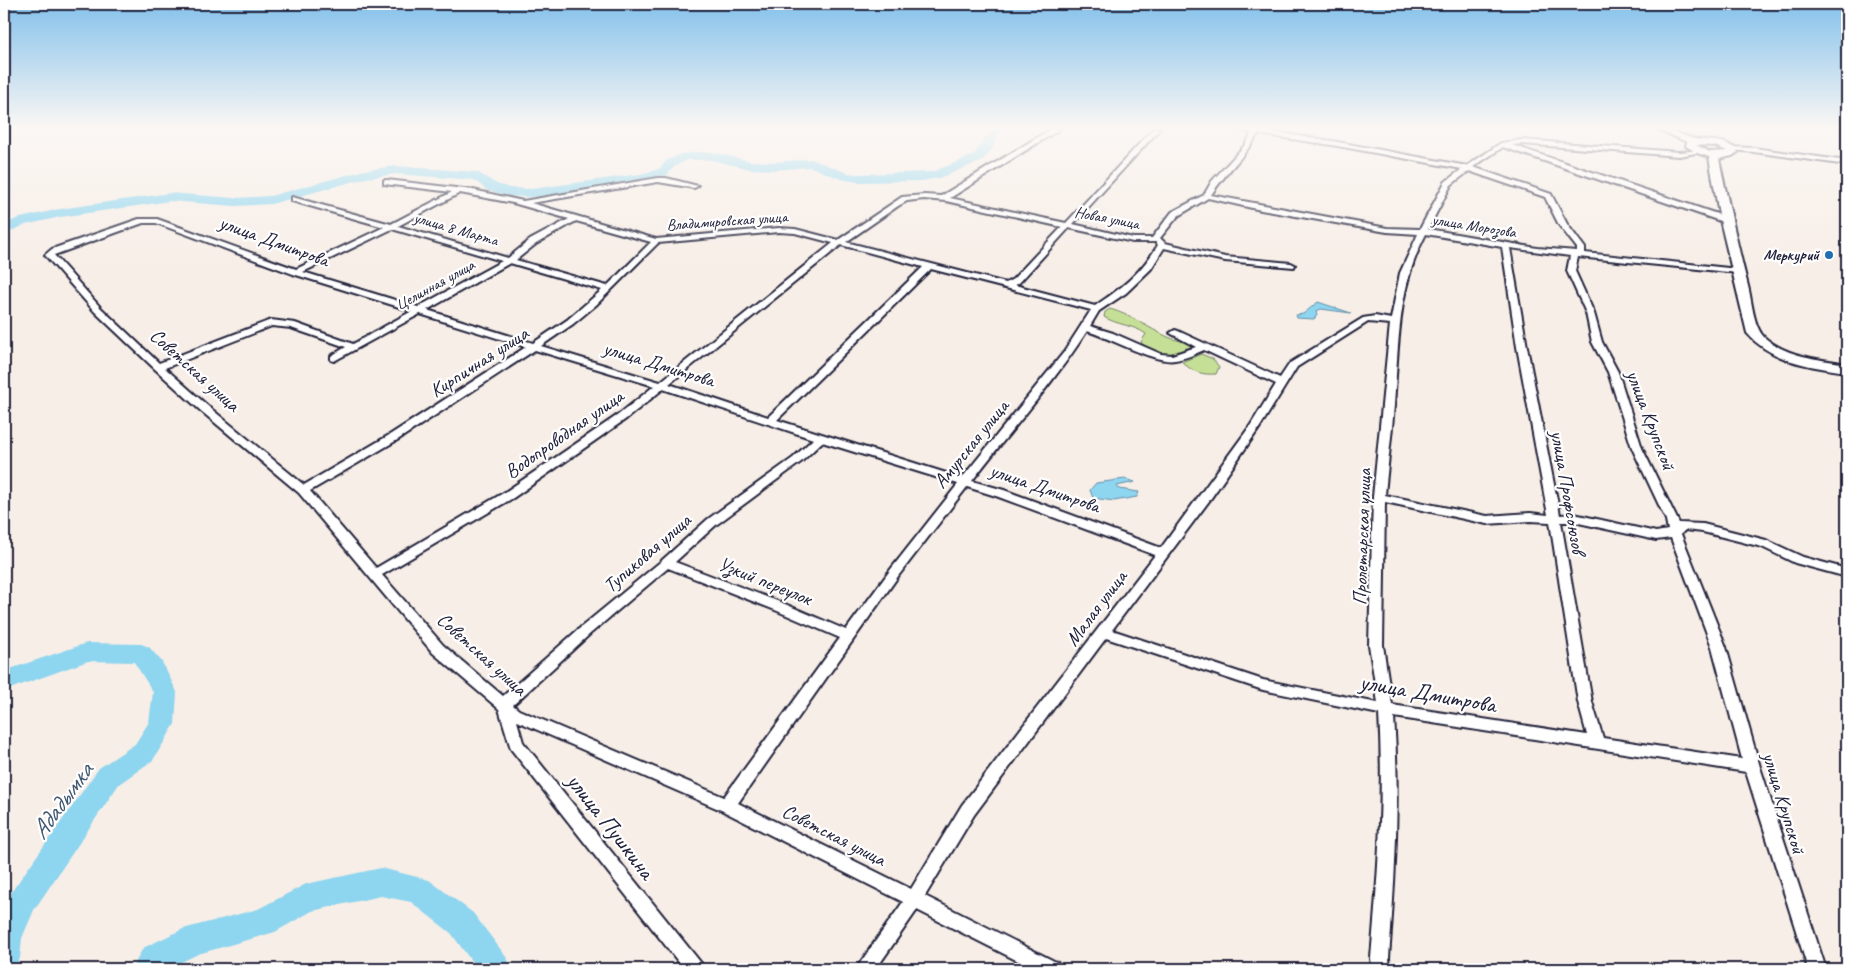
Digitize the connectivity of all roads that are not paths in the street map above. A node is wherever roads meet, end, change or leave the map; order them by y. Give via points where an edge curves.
1 (985, 174) edge
2 (1115, 174) edge
3 (1223, 174) edge
4 (1460, 174) edge
5 (1486, 174) edge
6 (1592, 174) edge
7 (1717, 174) edge
8 (387, 182) dead end
9 (694, 186) dead end
10 (458, 191) junction
11 (1207, 196) junction
12 (905, 199) joint
13 (942, 199) junction
14 (295, 200) dead end
15 (514, 201) junction
16 (574, 219) junction
17 (1726, 220) junction
18 (142, 222) joint
19 (1066, 225) junction
20 (392, 227) junction
21 (1424, 231) junction
22 (656, 241) junction
23 (840, 242) junction
24 (1159, 243) junction
25 (1506, 245) junction
26 (1575, 254) junction
27 (510, 260) junction
28 (1291, 265) dead end
29 (930, 266) junction
30 (1738, 271) junction
31 (296, 272) junction
32 (1007, 286) junction
33 (609, 289) junction
34 (1096, 309) junction
35 (421, 311) junction
36 (1395, 322) junction
37 (1085, 327) junction
38 (1175, 333) dead end
39 (354, 347) junction
40 (535, 347) junction
41 (1204, 347) junction
42 (334, 358) dead end
43 (158, 367) junction
44 (1847, 368) edge
45 (1282, 383) junction
46 (661, 385) junction
47 (771, 420) junction
48 (820, 438) junction
49 (964, 482) junction
50 (303, 490) junction
51 (1379, 497) junction
52 (1555, 520) junction
53 (1675, 534) junction
54 (1162, 553) junction
55 (666, 563) junction
56 (1847, 573) edge
57 (375, 574) junction
58 (1104, 632) junction
59 (849, 637) junction
60 (504, 704) junction
61 (1386, 710) junction
62 (1597, 744) junction
63 (1752, 767) junction
64 (727, 805) junction
65 (914, 900) junction
66 (695, 969) edge
67 (866, 969) edge
68 (1052, 969) edge
69 (1381, 969) edge
70 (1817, 969) edge

1 - 13 street
2 - 19 street
3 - 11 street, Амурская улица
4 - 21 street, Пролетарская улица via 1448,184
5 - 26 street, улица Крупской via 1548,196 1563,225 1581,248 1581,252
6 - 17 street
7 - 17 street
8 - 10 street, Владимировская улица
9 - 15 street via 658,180 527,202
10 - 15 street, Владимировская улица
10 - 20 street
11 - 21 street, улица Морозова via 1384,229
11 - 24 street, Амурская улица via 1175,214
12 - 13 street, Новая улица
12 - 23 street, Водопроводная улица
13 - 19 street, Новая улица
14 - 20 street, улица 8 Марта
15 - 16 street, Владимировская улица
16 - 22 street, Владимировская улица
16 - 27 street, Целинная улица via 533,242
17 - 30 street
18 - 31 street, улица Дмитрова via 157,221 177,227
18 - 43 street, Советская улица via 49,255 98,310
19 - 24 street, Новая улица
19 - 32 street via 1016,281
20 - 27 street, улица 8 Марта
20 - 31 street
21 - 25 street, улица Морозова
21 - 36 street, Пролетарская улица via 1404,273
22 - 23 street, Владимировская улица via 779,230
22 - 33 street, Кирпичная улица
23 - 29 street, Владимировская улица
23 - 46 street, Водопроводная улица
24 - 28 street, Новая улица via 1225,259
24 - 34 street, Амурская улица via 1148,267
25 - 26 street, улица Морозова
25 - 52 street, улица Профсоюзов
26 - 30 street, улица Морозова
26 - 53 street, улица Крупской via 1571,271 1590,312 1597,342 1613,372 1637,448 1672,520
27 - 33 street, улица 8 Марта
27 - 35 street, Целинная улица
29 - 32 street, Владимировская улица
29 - 47 street
30 - 44 street via 1752,330 1758,339 1797,358
31 - 35 street, улица Дмитрова
32 - 34 street, Владимировская улица
33 - 40 street, Кирпичная улица
34 - 37 street, Амурская улица
35 - 39 street, Целинная улица
35 - 40 street, улица Дмитрова
36 - 45 street, Малая улица via 1375,319 1359,323 1293,365
36 - 51 street, Пролетарская улица
37 - 41 street via 1159,357 1173,358
37 - 49 street, Амурская улица
38 - 41 street
39 - 42 street, Целинная улица
39 - 43 street via 292,325 271,323
40 - 46 street, улица Дмитрова
40 - 50 street, Кирпичная улица via 390,441
41 - 45 street
43 - 50 street, Советская улица
45 - 54 street, Малая улица via 1250,435
46 - 47 street, улица Дмитрова
46 - 57 street, Водопроводная улица via 622,417 509,495
47 - 48 street, улица Дмитрова
48 - 49 street, улица Дмитрова
48 - 55 street, Тупиковая улица via 797,460 712,522
49 - 54 street, улица Дмитрова via 1048,509
49 - 59 street, Амурская улица
50 - 57 street, Советская улица
51 - 52 street via 1487,520 1530,517
51 - 61 street, Пролетарская улица via 1376,645
52 - 53 street via 1574,518 1656,536
52 - 62 street, улица Профсоюзов via 1585,702
53 - 56 street via 1682,526 1703,528 1766,544 1799,560
53 - 63 street, улица Крупской via 1719,647
54 - 58 street, Малая улица
55 - 59 street, Узкий переулок via 780,606
55 - 60 street, Тупиковая улица
57 - 60 street, Советская улица via 438,649
58 - 61 street, улица Дмитрова via 1263,686
58 - 65 street, Малая улица via 968,810
59 - 64 street, Амурская улица
60 - 64 street, Советская улица via 514,714
60 - 66 street, улица Пушкина via 516,745
61 - 62 street, улица Дмитрова
61 - 69 street, Пролетарская улица via 1388,860
62 - 63 street, улица Дмитрова
63 - 70 street, улица Крупской
64 - 65 street, Советская улица
65 - 67 street, Малая улица
65 - 68 street, Советская улица

